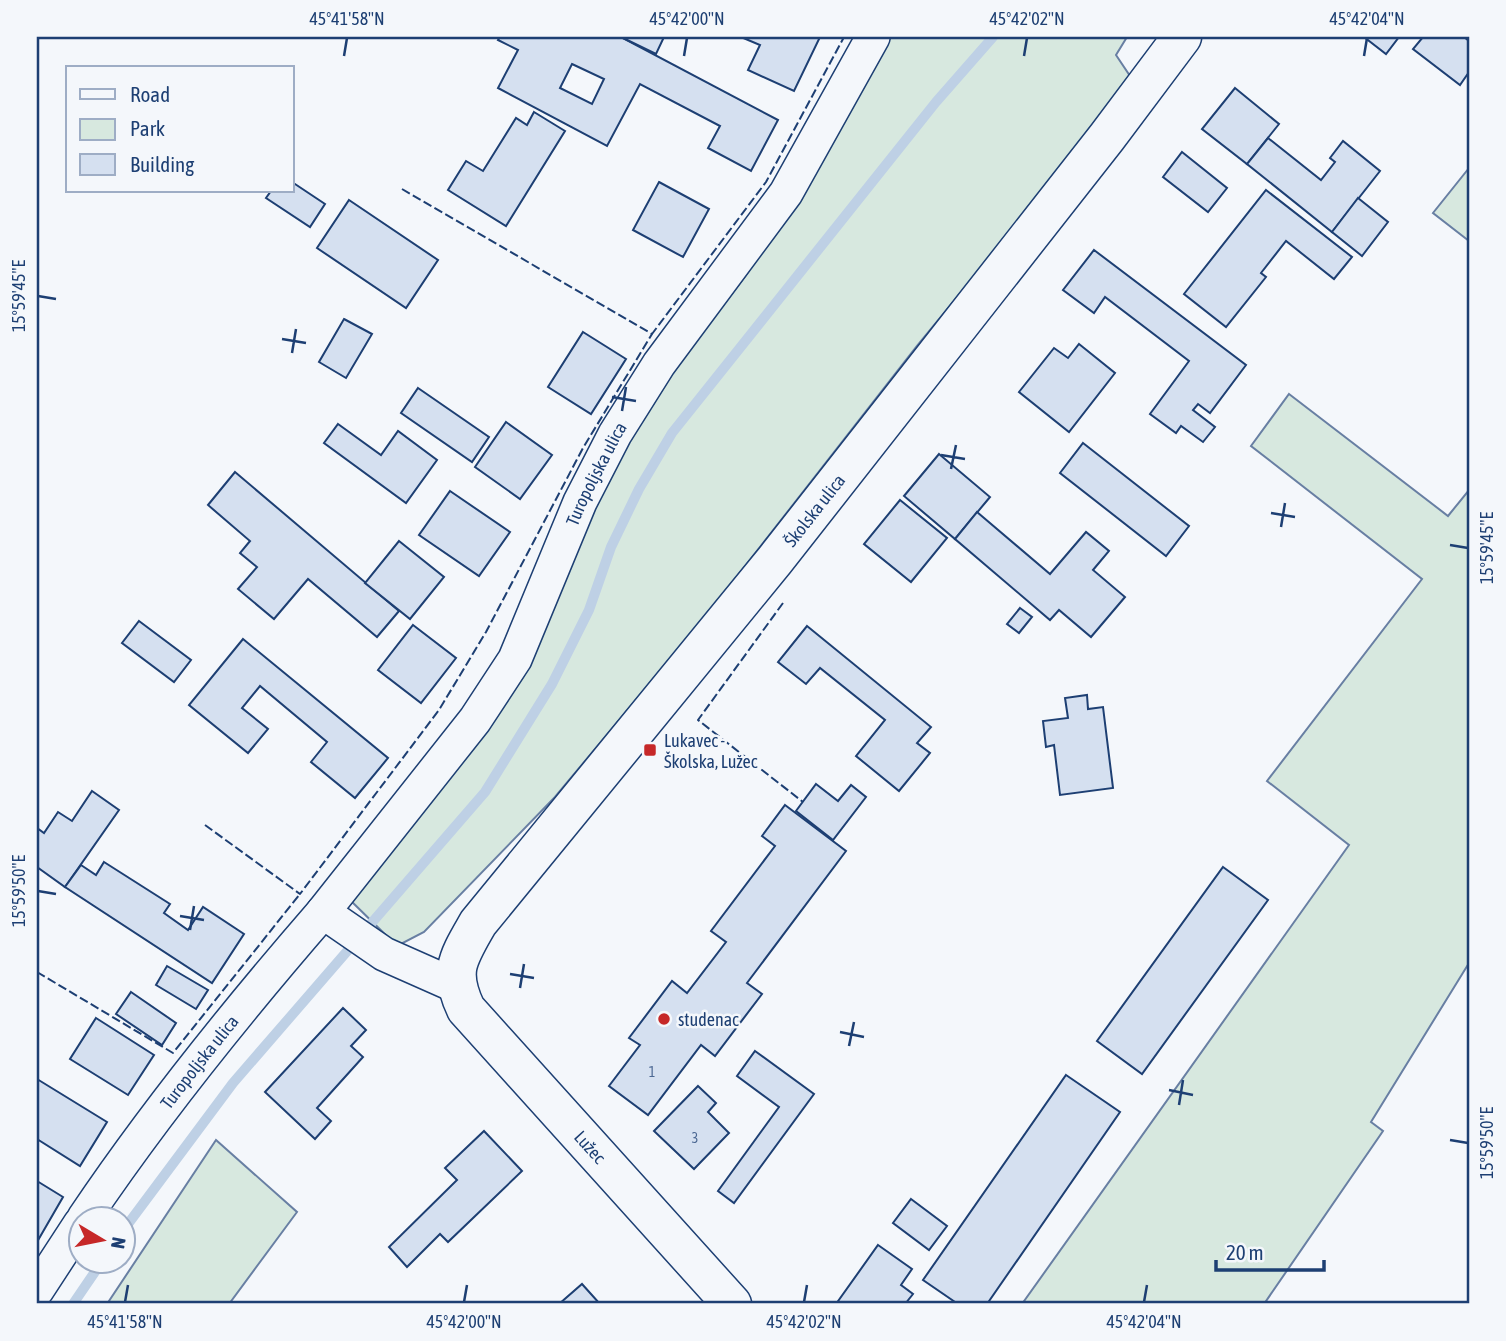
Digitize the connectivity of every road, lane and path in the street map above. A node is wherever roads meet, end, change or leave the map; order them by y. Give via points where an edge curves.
1 (873, 37) edge
2 (1182, 37) edge
3 (332, 920) junction
4 (454, 985) junction
5 (94, 1204) edge
6 (66, 1245) edge
7 (37, 1290) edge
8 (732, 1304) edge

1 - 3 street, Turopoljska ulica via 786,193 659,364 615,434 580,502 515,659
2 - 4 street, Školska ulica via 775,560 478,923 460,955
3 - 4 street via 384,954
3 - 5 street, Turopoljska ulica via 237,1011
4 - 8 street, Lužec via 466,1009
6 - 7 street

